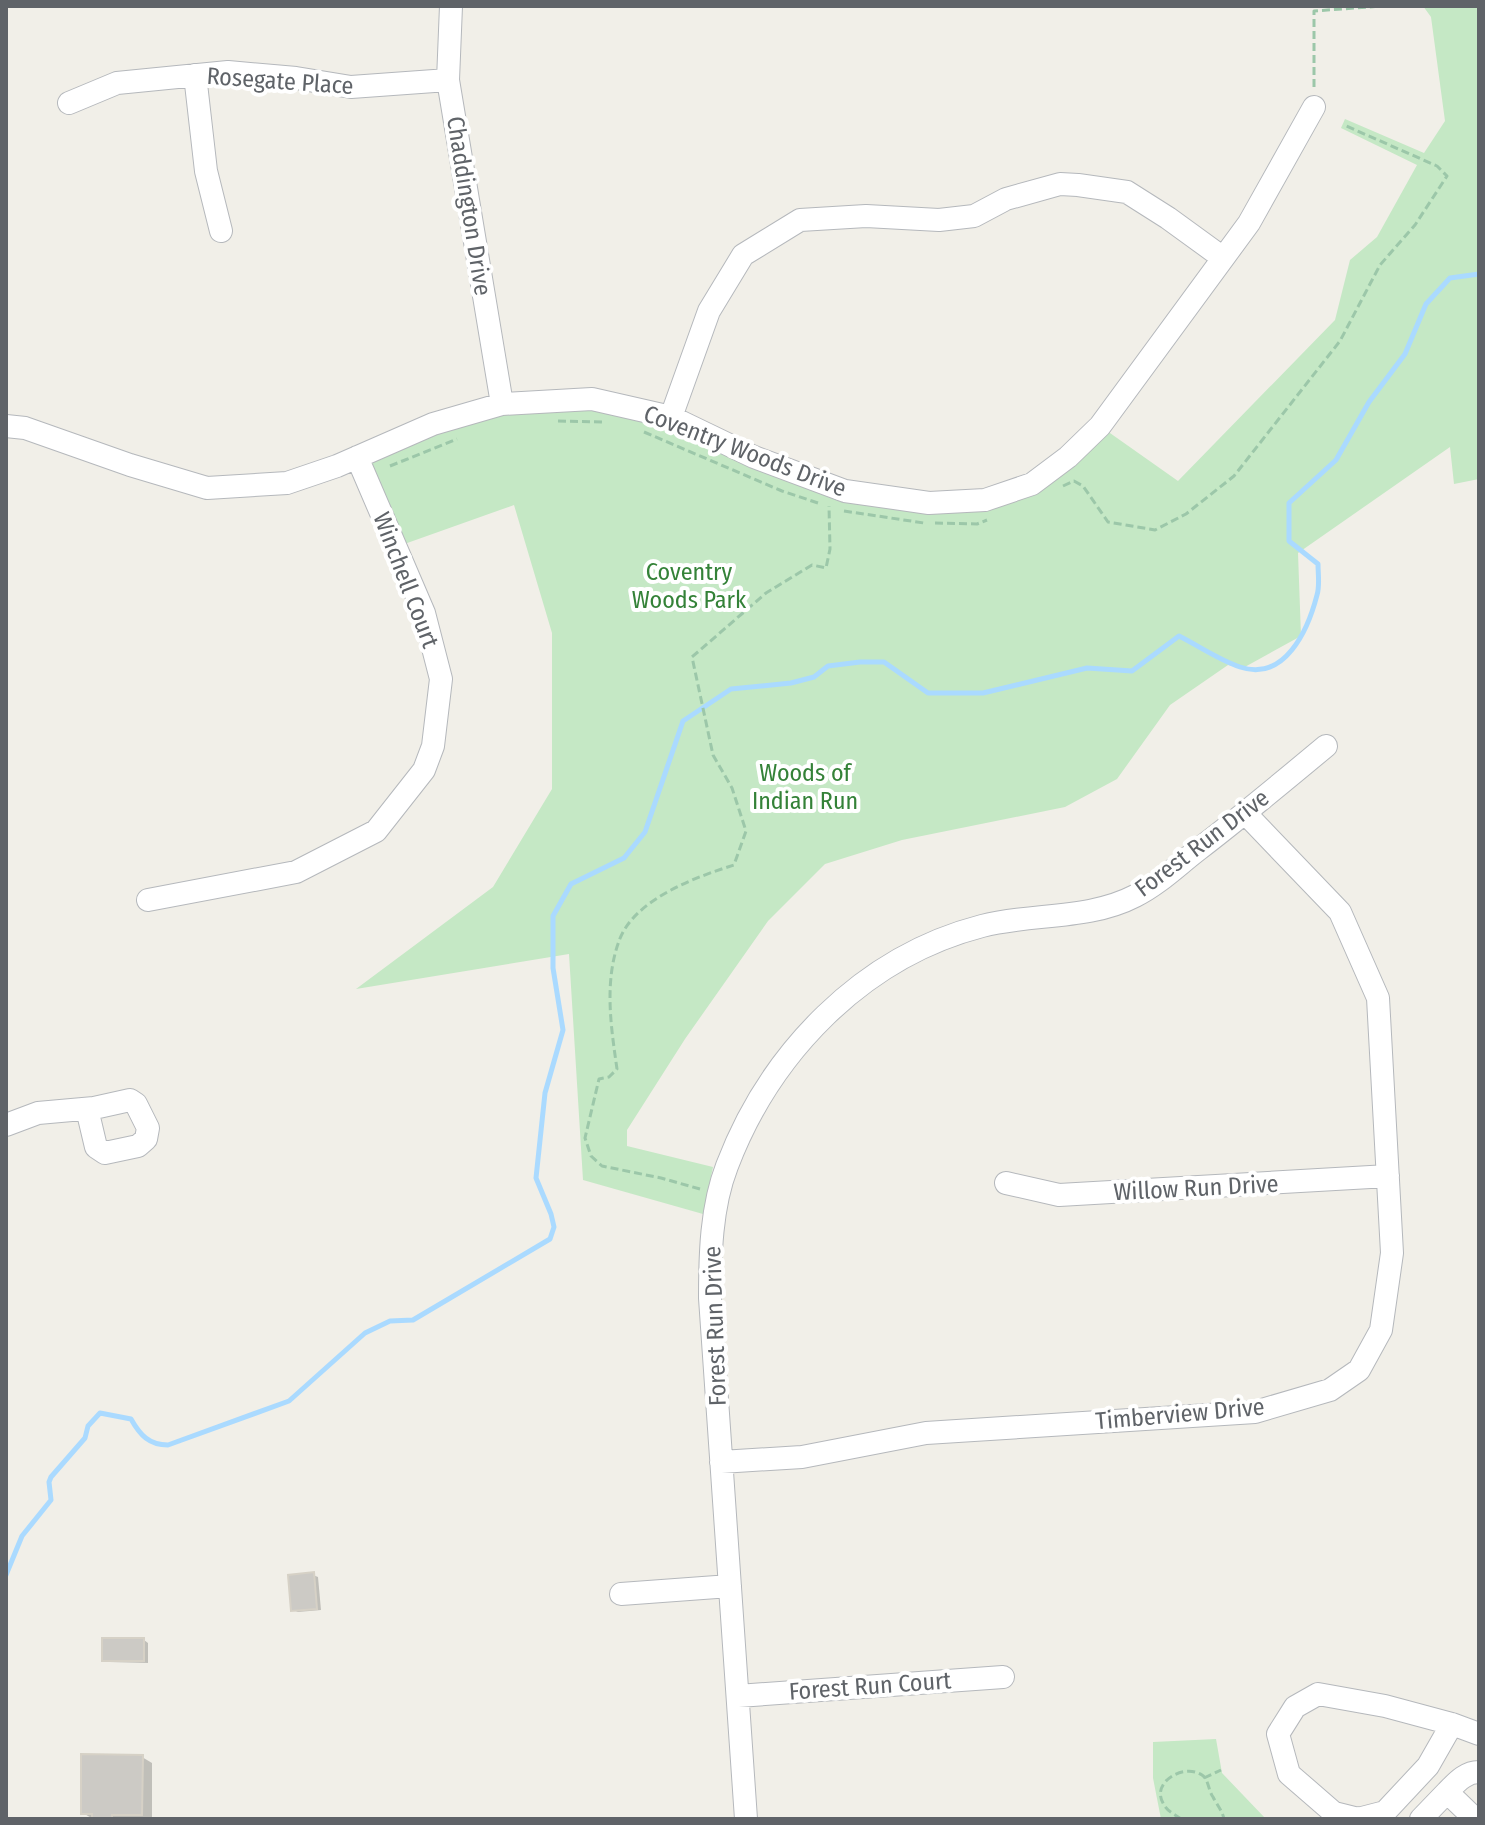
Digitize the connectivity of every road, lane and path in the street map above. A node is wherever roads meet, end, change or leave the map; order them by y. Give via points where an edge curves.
1 (451, 6) edge
2 (1383, 6) edge
3 (195, 75) junction
4 (448, 80) junction
5 (69, 103) dead end
6 (1314, 107) joint
7 (1344, 125) dead end
8 (221, 231) dead end
9 (1223, 258) junction
10 (502, 404) junction
11 (671, 417) junction
12 (559, 421) dead end
13 (606, 422) dead end
14 (6, 426) edge
15 (635, 428) dead end
16 (463, 436) dead end
17 (357, 457) junction
18 (390, 466) dead end
19 (1061, 487) dead end
20 (829, 506) junction
21 (989, 519) dead end
22 (1326, 746) dead end
23 (1245, 813) junction
24 (148, 900) dead end
25 (87, 1109) dead end
26 (6, 1125) edge
27 (1388, 1176) junction
28 (1006, 1183) dead end
29 (719, 1196) junction
30 (721, 1462) junction
31 (730, 1586) junction
32 (621, 1594) dead end
33 (1003, 1677) dead end
34 (738, 1696) junction
35 (1452, 1724) junction
36 (1479, 1734) edge
37 (1221, 1770) dead end
38 (1479, 1772) edge
39 (1204, 1778) junction
40 (1447, 1792) junction
41 (746, 1819) edge
42 (1181, 1819) edge
43 (1224, 1819) edge
44 (1421, 1819) edge
45 (1475, 1819) edge

1 - 4 street, Chaddington Drive
2 - 6 path via 1314,11
3 - 4 street, Rosegate Place via 228,72 351,87
3 - 5 street, Rosegate Place via 117,83
3 - 8 street via 206,171
4 - 10 street, Chaddington Drive
6 - 9 street, Coventry Woods Drive via 1249,223
7 - 19 path via 1437,166 1447,176 1380,265 1340,341 1314,375 1234,476 1186,514 1155,530 1108,522 1083,486 1074,481
9 - 11 street, Coventry Woods Drive via 1100,426 1032,484 985,500 929,503 845,491 754,457
9 - 11 street via 1127,192 1078,185 1060,184 1006,199 974,216 800,220 743,255 709,311
10 - 11 street, Coventry Woods Drive via 592,399
10 - 17 street, Coventry Woods Drive via 433,424
12 - 13 path
14 - 17 street, Coventry Woods Drive via 207,488 287,483
15 - 20 path
16 - 18 path
17 - 24 street, Winchell Court via 424,613 441,679 433,746 424,770 376,831 296,872
20 - 21 path via 918,523 977,524
20 - 29 path via 826,568 812,565 766,593 692,657 713,755 732,788 746,831 734,865 668,890 637,915 619,939 610,990 617,1069 599,1079 585,1138 591,1156 602,1166
22 - 23 street, Forest Run Drive
23 - 27 street, Timberview Drive via 1340,912 1378,998
23 - 29 street, Forest Run Drive via 1136,896 1101,910 1030,917 939,939 856,986 798,1042 765,1087 726,1167
25 - 26 street via 38,1113
27 - 28 street, Willow Run Drive via 1059,1195
27 - 30 street, Timberview Drive via 1392,1253 1381,1330 1359,1370 1330,1390 1255,1412 926,1433 802,1457
29 - 30 street, Forest Run Drive via 710,1298
30 - 31 street, Forest Run Drive
31 - 32 street
31 - 34 street, Forest Run Drive
33 - 34 street, Forest Run Court
34 - 41 street, Forest Run Drive
35 - 35 street via 1318,1694 1295,1707 1278,1734 1289,1774 1334,1813 1358,1819 1385,1812 1428,1766
35 - 36 street
37 - 39 path
38 - 40 street via 1461,1778
39 - 42 path via 1178,1774 1163,1785 1161,1801
39 - 43 path
40 - 44 street
40 - 45 street

